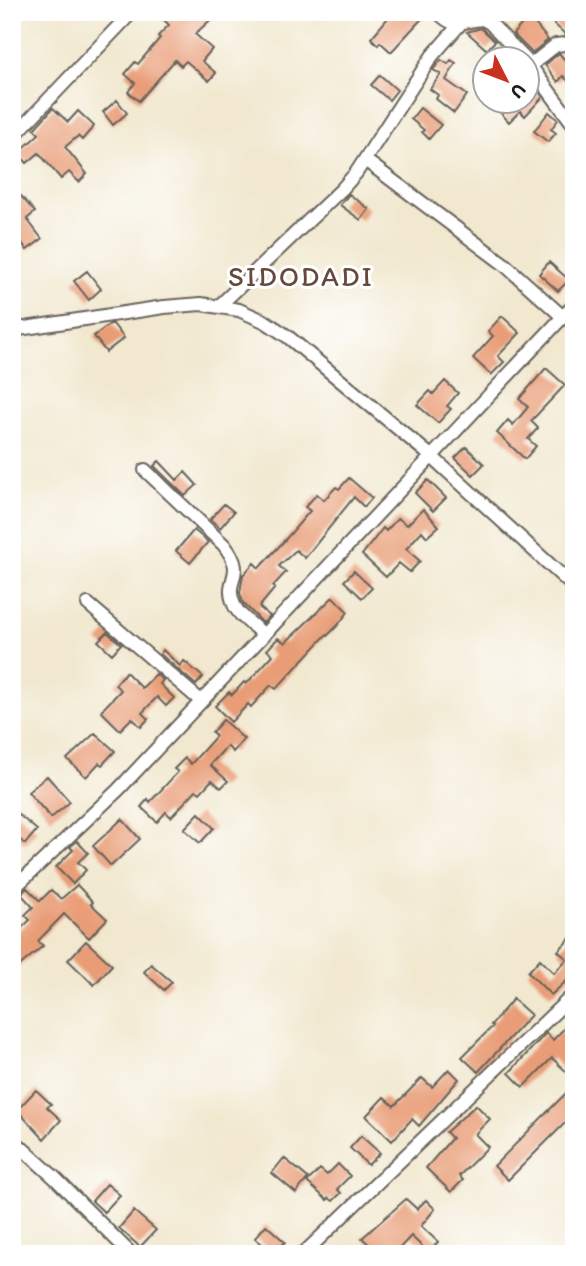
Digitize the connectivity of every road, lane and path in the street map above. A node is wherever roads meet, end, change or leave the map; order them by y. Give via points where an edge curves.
1 (132, 12) edge
2 (438, 12) edge
3 (460, 24) junction
4 (574, 43) edge
5 (513, 46) edge
6 (540, 54) edge
7 (540, 78) edge
8 (574, 125) edge
9 (12, 138) edge
10 (365, 160) junction
11 (574, 305) edge
12 (219, 306) junction
13 (563, 317) junction
14 (12, 330) edge
15 (430, 456) junction
16 (145, 470) dead end
17 (574, 587) edge
18 (88, 604) dead end
19 (263, 634) junction
20 (201, 701) junction
21 (12, 890) edge
22 (574, 994) edge
23 (12, 1139) edge
24 (131, 1254) edge
25 (303, 1254) edge

1 - 9 street
2 - 3 street
3 - 5 street via 483,19
3 - 10 street via 432,56
4 - 6 street via 556,45
7 - 8 street
10 - 12 street via 330,202
10 - 13 street via 504,264
11 - 13 street
12 - 14 street via 164,307
12 - 15 street via 239,310 287,336
13 - 15 street
15 - 17 street
15 - 19 street
16 - 19 street via 232,555 236,572 233,603
18 - 20 street
19 - 20 street
20 - 21 street via 118,790
22 - 25 street
23 - 24 street

